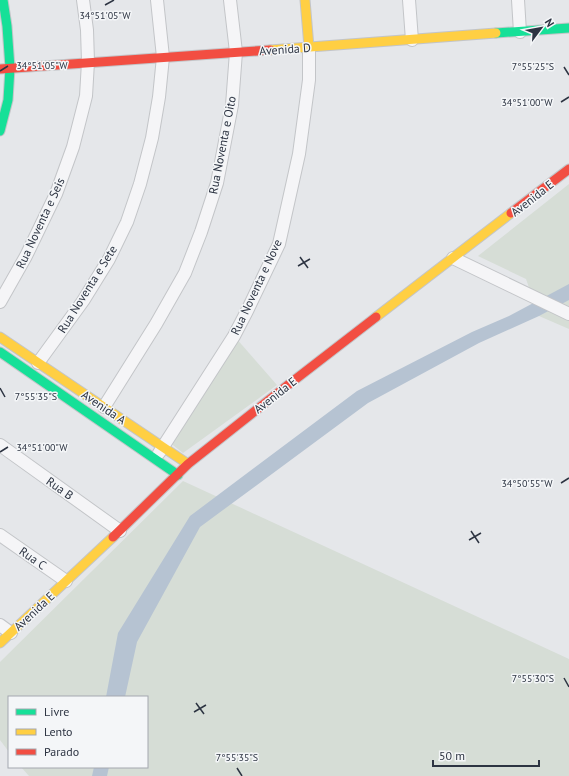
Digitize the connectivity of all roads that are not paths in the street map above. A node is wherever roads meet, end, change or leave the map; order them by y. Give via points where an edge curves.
1 (3, 0) edge
2 (83, 0) edge
3 (157, 0) edge
4 (230, 0) edge
5 (305, 0) edge
6 (409, 0) edge
7 (518, 0) edge
8 (569, 28) edge
9 (520, 32) junction
10 (412, 40) junction
11 (309, 47) junction
12 (236, 52) junction
13 (162, 57) junction
14 (88, 62) junction
15 (10, 68) junction
16 (0, 69) edge
17 (0, 131) edge
18 (569, 169) edge
19 (453, 258) junction
20 (0, 302) edge
21 (569, 314) edge
22 (0, 337) edge
23 (0, 352) edge
24 (38, 363) junction
25 (104, 407) junction
26 (0, 445) edge
27 (162, 447) junction
28 (155, 458) junction
29 (188, 464) junction
30 (178, 474) junction
31 (120, 531) junction
32 (0, 536) edge
33 (66, 581) junction
34 (0, 625) edge
35 (11, 633) junction
36 (0, 643) edge

1 - 15 street
2 - 14 street, Rua Noventa e Seis
3 - 13 street, Rua Noventa e Sete
4 - 12 street, Rua Noventa e Oito
5 - 11 street, Rua Noventa e Nove
6 - 10 street
7 - 9 street
8 - 9 street, Avenida D
9 - 10 street, Avenida D
10 - 11 street, Avenida D
11 - 12 street, Avenida D
11 - 27 street, Rua Noventa e Nove via 309,80 299,154 279,244 234,336
12 - 13 street, Avenida D
12 - 25 street, Rua Noventa e Oito via 232,105 217,183 201,232 185,273
13 - 14 street, Avenida D
13 - 24 street, Rua Noventa e Sete via 152,138 127,222 83,301
14 - 15 street, Avenida D
14 - 20 street, Rua Noventa e Seis via 86,96 73,147 56,194
15 - 16 street, Avenida D
15 - 17 street via 8,100
18 - 19 street, Avenida E
19 - 21 street
19 - 29 street, Avenida E
22 - 24 street, Avenida A
23 - 28 street, Avenida A
24 - 25 street, Avenida A
25 - 27 street, Avenida A
26 - 31 street, Rua B
27 - 28 street, Rua Noventa e Nove
27 - 29 street, Avenida A
28 - 30 street, Avenida A
29 - 30 street, Avenida E
30 - 31 street, Avenida E
31 - 33 street, Avenida E
32 - 33 street, Rua C
33 - 35 street, Avenida E
34 - 35 street
35 - 36 street, Avenida E

